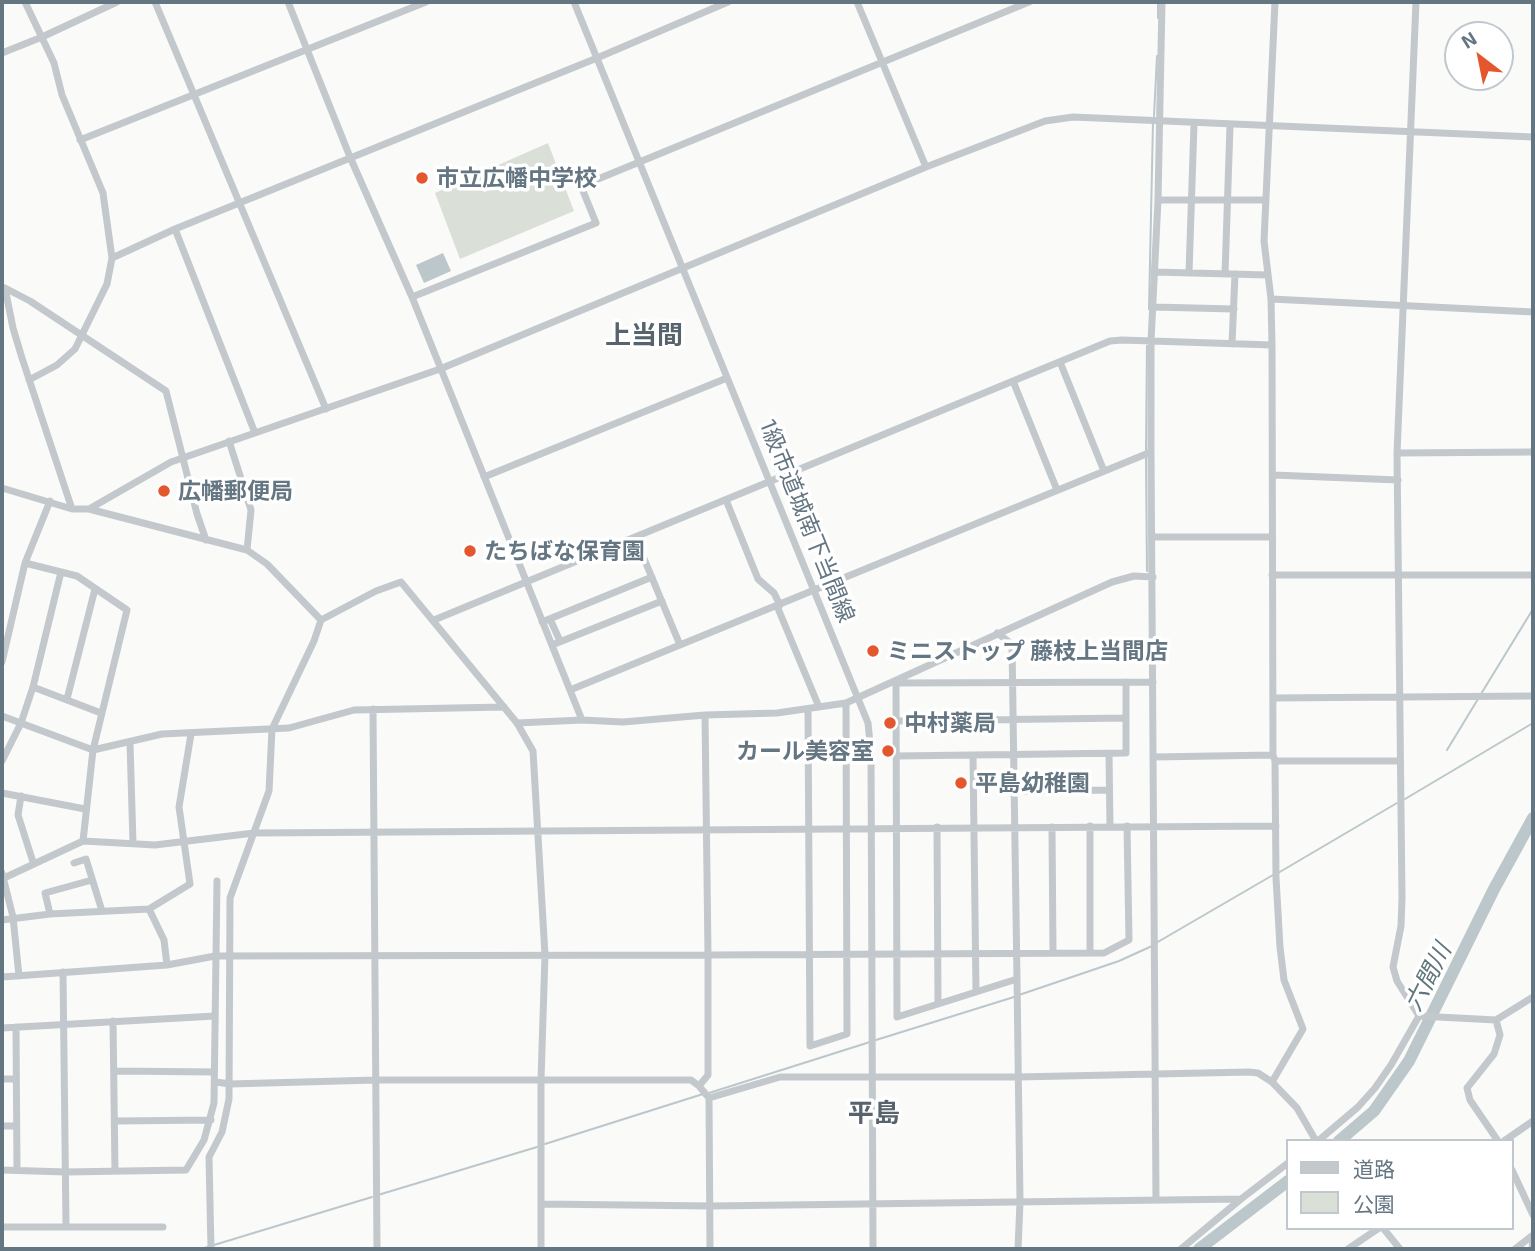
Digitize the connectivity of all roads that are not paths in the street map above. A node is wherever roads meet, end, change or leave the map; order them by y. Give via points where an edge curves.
1 (25, 2) edge
2 (117, 2) edge
3 (155, 2) edge
4 (288, 2) edge
5 (426, 2) edge
6 (574, 2) edge
7 (728, 2) edge
8 (857, 2) edge
9 (1029, 2) edge
10 (1162, 2) edge
11 (1275, 2) edge
12 (1416, 2) edge
13 (42, 37) junction
14 (307, 48) junction
15 (2, 52) edge
16 (597, 58) junction
17 (883, 63) junction
18 (194, 95) junction
19 (1159, 122) junction
20 (1195, 124) junction
21 (1230, 126) junction
22 (1270, 127) junction
23 (1412, 132) junction
24 (1533, 137) edge
25 (80, 140) junction
26 (350, 157) junction
27 (638, 162) junction
28 (926, 167) junction
29 (1158, 200) junction
30 (1192, 200) junction
31 (1266, 200) junction
32 (1228, 201) junction
33 (240, 202) junction
34 (175, 229) junction
35 (112, 258) junction
36 (682, 270) junction
37 (1154, 272) junction
38 (1189, 273) junction
39 (1225, 274) junction
40 (1235, 274) junction
41 (1268, 275) junction
42 (4, 287) edge
43 (412, 297) junction
44 (1270, 299) junction
45 (1402, 306) junction
46 (1153, 307) junction
47 (1234, 309) junction
48 (1533, 312) edge
49 (82, 336) junction
50 (1148, 341) junction
51 (1232, 344) junction
52 (1272, 345) junction
53 (1060, 362) junction
54 (440, 369) junction
55 (727, 378) junction
56 (29, 380) junction
57 (1013, 382) junction
58 (326, 409) junction
59 (255, 433) junction
60 (229, 441) junction
61 (1151, 452) junction
62 (1533, 452) edge
63 (1397, 453) junction
64 (184, 458) junction
65 (1104, 471) junction
66 (1273, 475) junction
67 (484, 477) junction
68 (1398, 480) junction
69 (771, 482) junction
70 (2, 488) edge
71 (1057, 489) junction
72 (726, 500) junction
73 (50, 501) junction
74 (72, 509) junction
75 (89, 509) junction
76 (635, 537) junction
77 (1152, 537) junction
78 (1272, 537) junction
79 (206, 540) junction
80 (247, 550) junction
81 (26, 563) junction
82 (61, 572) junction
83 (1399, 574) junction
84 (1272, 575) junction
85 (1533, 575) edge
86 (652, 577) junction
87 (1153, 577) junction
88 (526, 582) junction
89 (95, 589) junction
90 (815, 591) junction
91 (662, 601) junction
92 (779, 606) junction
93 (321, 620) junction
94 (434, 620) junction
95 (546, 620) junction
96 (997, 633) junction
97 (556, 643) junction
98 (680, 645) junction
99 (2, 662) edge
100 (1126, 682) junction
101 (1153, 682) junction
102 (896, 683) junction
103 (1014, 683) junction
104 (33, 687) junction
105 (570, 690) junction
106 (1399, 696) junction
107 (1533, 696) edge
108 (859, 697) junction
109 (1273, 698) junction
110 (67, 699) junction
111 (846, 703) junction
112 (504, 706) junction
113 (819, 707) junction
114 (373, 709) junction
115 (808, 709) junction
116 (101, 713) junction
117 (705, 715) junction
118 (2, 716) edge
119 (1126, 718) junction
120 (1014, 719) junction
121 (582, 720) junction
122 (896, 721) junction
123 (22, 723) junction
124 (517, 723) junction
125 (272, 729) junction
126 (191, 734) junction
127 (130, 743) junction
128 (93, 750) junction
129 (1109, 754) junction
130 (1015, 755) junction
131 (973, 756) junction
132 (896, 757) junction
133 (1153, 757) junction
134 (1274, 758) junction
135 (2, 761) edge
136 (1400, 761) junction
137 (1110, 790) junction
138 (1016, 791) junction
139 (2, 793) edge
140 (21, 796) junction
141 (85, 809) junction
142 (1090, 826) junction
143 (1110, 826) junction
144 (1127, 826) junction
145 (1153, 826) junction
146 (1276, 826) junction
147 (846, 827) junction
148 (871, 827) junction
149 (896, 827) junction
150 (937, 827) junction
151 (974, 827) junction
152 (1016, 827) junction
153 (1052, 827) junction
154 (809, 828) junction
155 (707, 829) junction
156 (373, 831) junction
157 (536, 831) junction
158 (254, 833) junction
159 (83, 841) junction
160 (133, 843) junction
161 (183, 844) junction
162 (33, 862) junction
163 (74, 863) dead end
164 (3, 875) edge
165 (92, 880) junction
166 (217, 881) dead end
167 (149, 909) junction
168 (102, 911) junction
169 (50, 914) junction
170 (13, 917) junction
171 (2, 920) edge
172 (1053, 953) junction
173 (1090, 953) junction
174 (1017, 954) junction
175 (545, 955) junction
176 (708, 955) junction
177 (938, 955) junction
178 (975, 955) junction
179 (215, 956) junction
180 (229, 956) junction
181 (810, 956) junction
182 (847, 956) junction
183 (872, 956) junction
184 (897, 956) junction
185 (374, 958) junction
186 (167, 965) junction
187 (63, 972) junction
188 (19, 976) junction
189 (2, 977) edge
190 (1017, 979) junction
191 (976, 992) junction
192 (1533, 997) edge
193 (938, 1004) junction
194 (1422, 1015) junction
195 (215, 1016) junction
196 (1496, 1020) junction
197 (113, 1021) junction
198 (65, 1026) junction
199 (16, 1027) junction
200 (2, 1028) edge
201 (115, 1071) junction
202 (214, 1072) junction
203 (1155, 1074) junction
204 (1018, 1077) junction
205 (872, 1078) junction
206 (2, 1079) edge
207 (16, 1079) junction
208 (376, 1080) junction
209 (541, 1080) junction
210 (216, 1082) junction
211 (1272, 1082) junction
212 (230, 1084) junction
213 (699, 1086) junction
214 (709, 1098) junction
215 (211, 1120) junction
216 (116, 1121) junction
217 (1533, 1121) edge
218 (2, 1126) edge
219 (16, 1126) junction
220 (1316, 1139) edge
221 (1319, 1139) edge
222 (1497, 1139) edge
223 (1507, 1139) edge
224 (1286, 1165) edge
225 (2, 1170) edge
226 (17, 1170) junction
227 (115, 1171) junction
228 (66, 1172) junction
229 (1514, 1174) edge
230 (1241, 1199) junction
231 (1156, 1200) junction
232 (873, 1202) junction
233 (1020, 1202) junction
234 (542, 1204) junction
235 (710, 1206) junction
236 (1533, 1215) edge
237 (66, 1226) junction
238 (2, 1227) edge
239 (163, 1227) dead end
240 (1378, 1230) edge
241 (1383, 1230) edge
242 (1533, 1237) edge
243 (211, 1249) edge
244 (377, 1249) edge
245 (541, 1249) edge
246 (710, 1249) edge
247 (873, 1249) edge
248 (1018, 1249) edge
249 (1181, 1249) edge
250 (1349, 1249) edge
251 (1399, 1249) edge
252 (1515, 1249) edge
253 (1532, 1249) edge

1 - 13 street
2 - 13 street
3 - 18 street
4 - 14 street
5 - 14 street
6 - 16 street, 1級市道城南下当間線
7 - 16 street
8 - 17 street
9 - 17 street
10 - 19 street
11 - 22 street
12 - 23 street
13 - 15 street
13 - 25 street
14 - 18 street
14 - 26 street
16 - 26 street
16 - 27 street, 1級市道城南下当間線
17 - 27 street
17 - 28 street
18 - 25 street
18 - 33 street
19 - 20 street
19 - 28 street via 1058,118
19 - 29 street
20 - 21 street
20 - 30 street
21 - 22 street
21 - 32 street
22 - 23 street
22 - 31 street
23 - 24 street
23 - 45 street
25 - 35 street via 103,193
26 - 33 street
26 - 43 street
27 - 36 street, 1級市道城南下当間線
27 - 43 street via 581,186 596,223
28 - 36 street
29 - 30 street
29 - 37 street
30 - 32 street
30 - 38 street
31 - 32 street
31 - 41 street
32 - 39 street
33 - 34 street
33 - 58 street
34 - 35 street
34 - 59 street
35 - 49 street via 107,284
36 - 54 street
36 - 55 street, 1級市道城南下当間線
37 - 38 street
37 - 46 street
38 - 39 street
39 - 40 street
40 - 41 street
40 - 47 street
41 - 44 street
42 - 49 street
42 - 56 street
43 - 54 street
44 - 45 street
44 - 52 street
45 - 48 street
45 - 63 street
46 - 47 street
46 - 50 street
47 - 51 street
49 - 56 street via 67,358
49 - 64 street via 166,391
50 - 51 street
50 - 53 street via 1110,341
50 - 61 street
51 - 52 street
52 - 66 street
53 - 57 street
53 - 65 street
54 - 58 street
54 - 67 street
55 - 67 street
55 - 69 street, 1級市道城南下当間線
56 - 74 street
57 - 69 street
57 - 71 street
58 - 59 street
59 - 60 street
60 - 64 street
60 - 80 street via 251,510
61 - 65 street
61 - 77 street
62 - 63 street
63 - 68 street
64 - 75 street
64 - 79 street
65 - 71 street
66 - 68 street
66 - 78 street
67 - 88 street
68 - 83 street
69 - 72 street
69 - 90 street, 1級市道城南下当間線
70 - 73 street
71 - 90 street
72 - 76 street
72 - 92 street via 758,579 774,593
73 - 74 street
73 - 81 street
74 - 75 street
75 - 79 street
76 - 86 street
76 - 88 street
77 - 78 street
77 - 87 street
78 - 84 street
79 - 80 street
80 - 93 street via 267,564
81 - 82 street
81 - 99 street
82 - 89 street via 77,576
82 - 104 street
83 - 84 street
83 - 85 street
83 - 106 street
84 - 109 street
86 - 91 street
86 - 95 street
87 - 96 street via 1112,582
87 - 101 street
88 - 94 street
88 - 95 street
89 - 110 street
89 - 116 street via 127,610
90 - 92 street
90 - 108 street, 1級市道城南下当間線
91 - 97 street
91 - 98 street
92 - 98 street
92 - 113 street
93 - 94 street via 401,582
93 - 125 street
94 - 112 street
95 - 97 street
96 - 102 street
96 - 103 street via 1012,644
97 - 105 street
98 - 105 street
100 - 101 street
100 - 103 street
100 - 119 street
101 - 133 street
102 - 103 street
102 - 108 street
102 - 122 street
103 - 120 street
104 - 110 street
104 - 123 street
105 - 121 street
106 - 107 street
106 - 109 street
106 - 136 street
108 - 111 street
108 - 148 street, 1級市道城南下当間線 via 871,736
109 - 134 street
110 - 116 street
111 - 113 street
111 - 147 street
112 - 114 street
112 - 124 street
113 - 115 street
114 - 125 street
114 - 156 street
115 - 117 street
115 - 154 street
116 - 128 street
117 - 121 street via 623,722
117 - 155 street
118 - 123 street
119 - 120 street
119 - 129 street via 1126,753
120 - 122 street
120 - 130 street
121 - 124 street
122 - 132 street
123 - 128 street
123 - 135 street
124 - 157 street via 536,761
125 - 126 street
125 - 158 street via 269,791
126 - 127 street via 162,734
126 - 161 street via 179,807
127 - 128 street
127 - 160 street
128 - 141 street
129 - 130 street
129 - 137 street
130 - 131 street
130 - 138 street
131 - 132 street
131 - 151 street
132 - 149 street
133 - 134 street
133 - 145 street
134 - 136 street
134 - 146 street
136 - 194 street via 1402,898 1393,967 1397,981
137 - 138 street
137 - 143 street
138 - 152 street
139 - 140 street
140 - 141 street
140 - 162 street via 18,815
141 - 159 street
142 - 143 street
142 - 153 street
142 - 173 street
143 - 144 street
144 - 145 street
144 - 173 street via 1129,940 1104,953
145 - 146 street
145 - 203 street
146 - 211 street via 1284,980 1303,1030
147 - 148 street
147 - 154 street
147 - 182 street
148 - 149 street
148 - 183 street, 1級市道城南下当間線
149 - 150 street
149 - 184 street
150 - 151 street
150 - 177 street
151 - 152 street
151 - 178 street
152 - 153 street
152 - 174 street
153 - 172 street
154 - 155 street
154 - 181 street
155 - 157 street
155 - 176 street
156 - 157 street
156 - 158 street
156 - 185 street
157 - 175 street
158 - 161 street
158 - 180 street via 230,898
159 - 160 street
159 - 162 street
160 - 161 street
161 - 167 street via 190,884
162 - 164 street
163 - 165 street via 86,859
164 - 170 street
165 - 168 street
165 - 169 street via 45,893
166 - 179 street
167 - 168 street
167 - 186 street via 164,940
168 - 169 street
169 - 170 street
170 - 171 street
170 - 188 street
172 - 173 street
172 - 174 street
174 - 178 street
174 - 190 street
175 - 176 street
175 - 185 street
175 - 209 street
176 - 181 street
176 - 213 street via 708,1075
177 - 178 street
177 - 184 street
177 - 193 street
178 - 191 street
179 - 180 street
179 - 186 street
179 - 195 street
180 - 185 street
180 - 212 street
181 - 182 street
181 - 182 street via 810,1046 847,1034
182 - 183 street
183 - 184 street
183 - 205 street, 1級市道城南下当間線
184 - 193 street via 897,1017
185 - 208 street
186 - 187 street
187 - 188 street
187 - 198 street
188 - 189 street
190 - 191 street
190 - 204 street
191 - 193 street
192 - 196 street
194 - 196 street
194 - 221 street via 1375,1088
195 - 197 street
195 - 202 street
196 - 222 street via 1500,1035 1494,1055 1467,1088
197 - 198 street
197 - 201 street
198 - 199 street
198 - 228 street
199 - 200 street
199 - 207 street
201 - 202 street
201 - 216 street
202 - 210 street
203 - 204 street
203 - 211 street via 1249,1072
203 - 231 street
204 - 205 street
204 - 233 street
205 - 214 street via 780,1077
205 - 232 street, 1級市道城南下当間線
206 - 207 street
207 - 219 street
208 - 209 street
208 - 212 street
208 - 244 street
209 - 213 street via 691,1080
209 - 234 street
210 - 212 street
210 - 215 street
211 - 220 street via 1297,1108
212 - 243 street via 224,1124 209,1157
213 - 214 street
214 - 235 street
215 - 216 street
215 - 227 street via 186,1170
216 - 227 street
217 - 223 street
218 - 219 street
219 - 226 street
224 - 230 street
225 - 226 street
226 - 228 street
227 - 228 street
228 - 237 street
229 - 236 street
230 - 231 street
230 - 249 street
231 - 233 street
232 - 233 street
232 - 235 street
232 - 247 street, 1級市道城南下当間線
233 - 248 street
234 - 235 street
234 - 245 street
235 - 246 street
237 - 238 street
237 - 239 street
240 - 250 street
241 - 251 street
242 - 252 street
242 - 253 street

